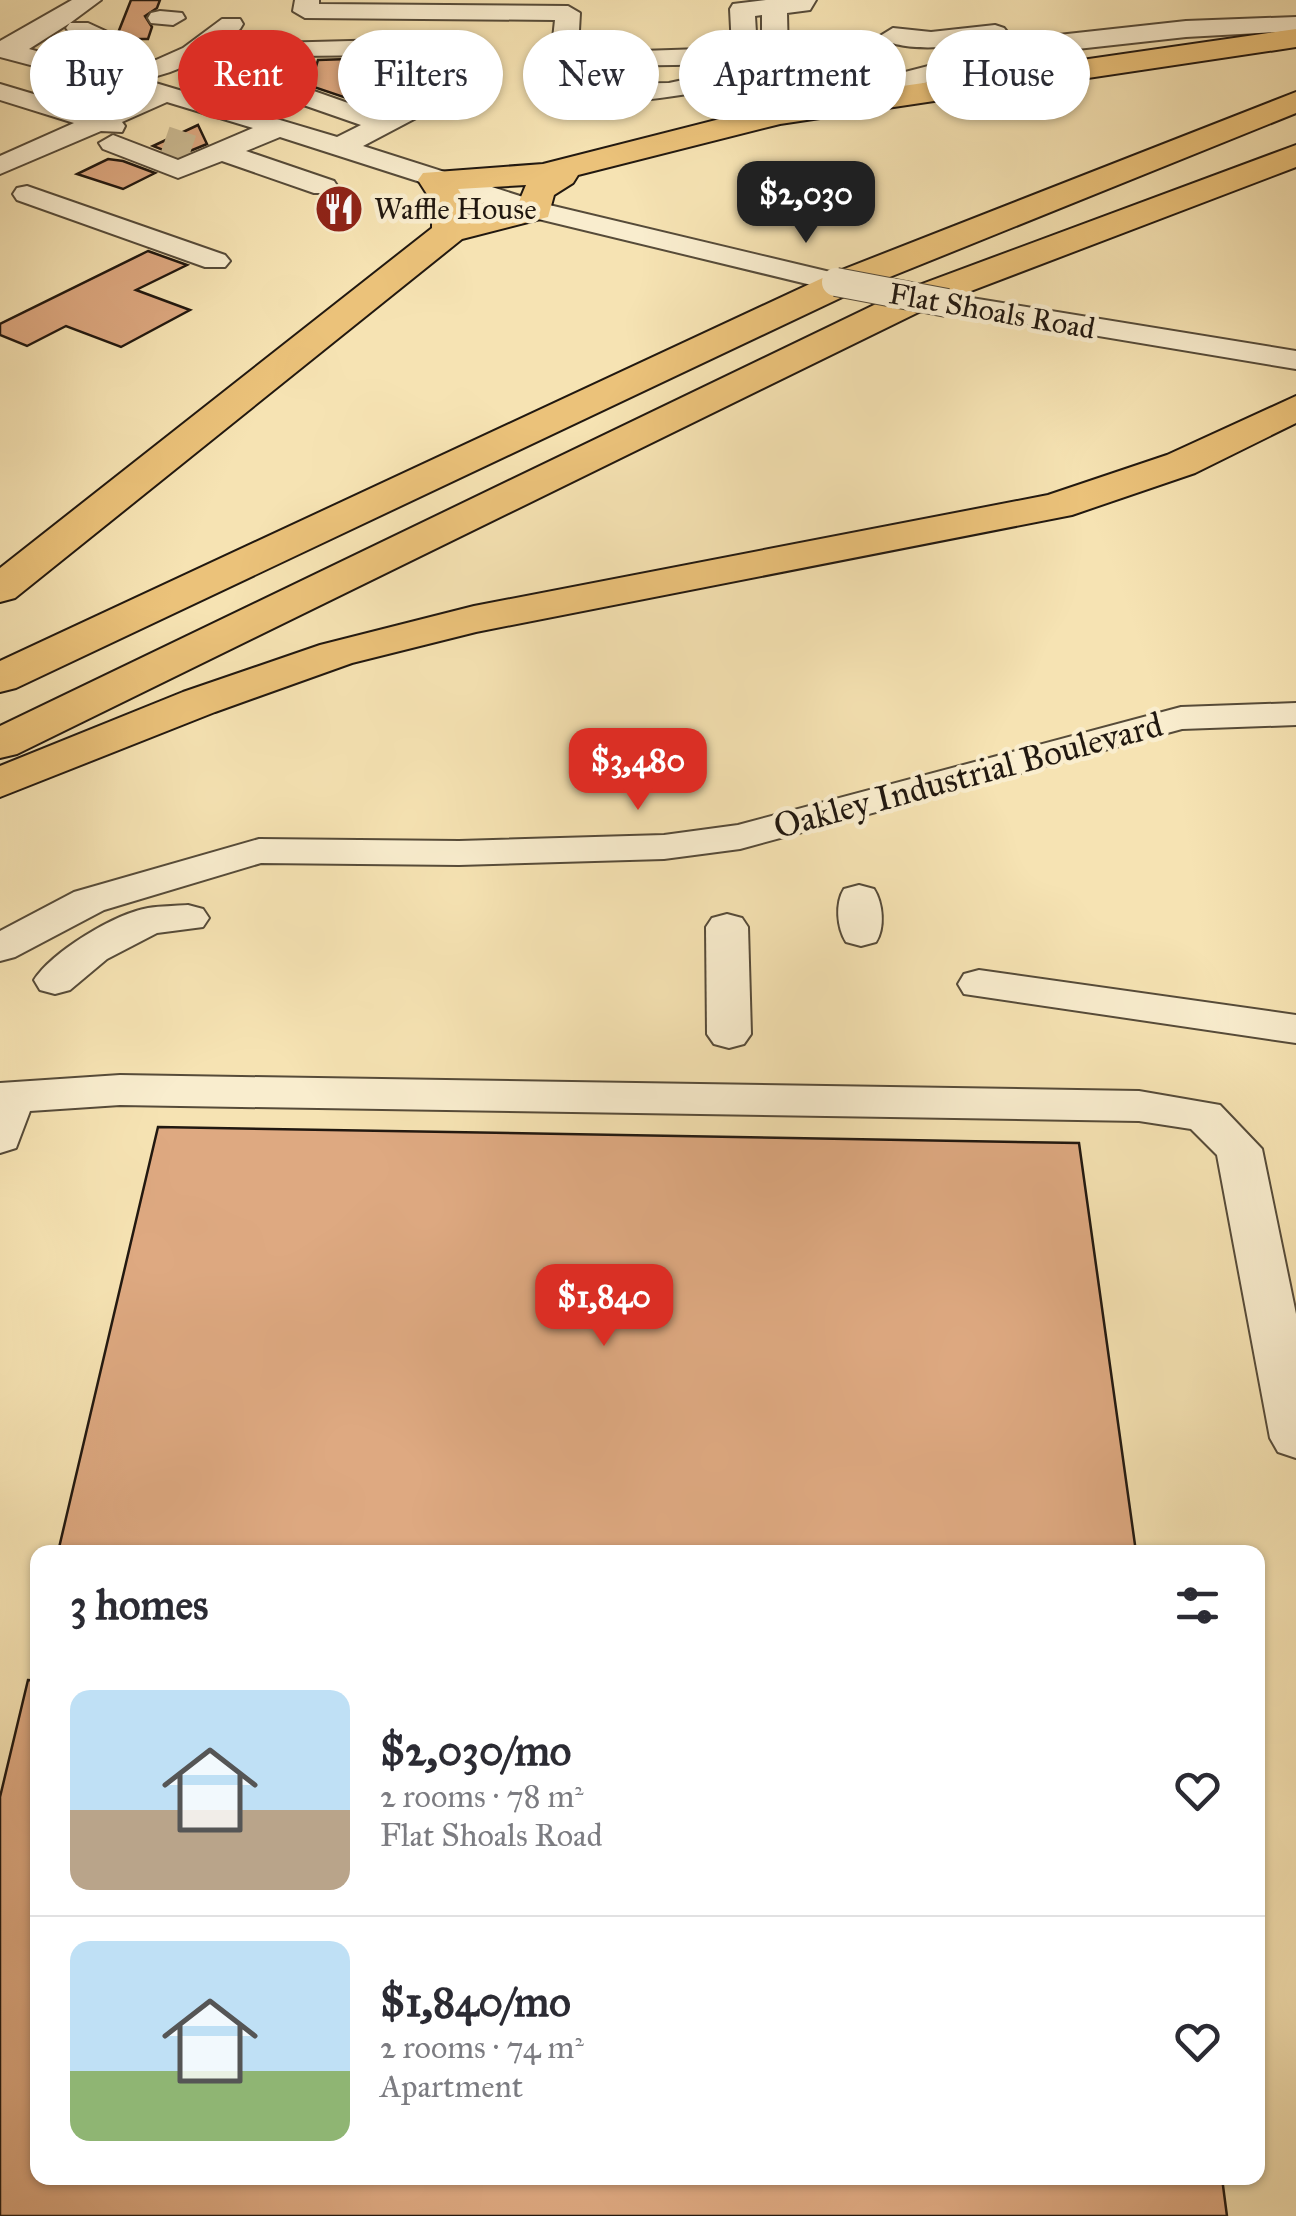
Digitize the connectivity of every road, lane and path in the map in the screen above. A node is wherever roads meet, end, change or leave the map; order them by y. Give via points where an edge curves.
1 (307, 0) edge
2 (804, 0) edge
3 (1250, 0) edge
4 (480, 6) edge
5 (774, 7) junction
6 (78, 17) edge
7 (1296, 24) edge
8 (567, 30) edge
9 (743, 30) edge
10 (775, 30) edge
11 (906, 37) edge
12 (1296, 38) edge
13 (318, 42) edge
14 (4, 50) edge
15 (30, 57) edge
16 (679, 57) edge
17 (906, 81) edge
18 (679, 88) edge
19 (158, 91) edge
20 (0, 92) edge
21 (165, 93) junction
22 (906, 95) edge
23 (178, 97) tunnel mouth
24 (318, 100) edge
25 (30, 101) edge
26 (1296, 102) edge
27 (63, 120) edge
28 (92, 120) edge
29 (253, 120) edge
30 (756, 120) edge
31 (101, 123) junction
32 (386, 124) junction
33 (277, 128) junction
34 (137, 132) junction
35 (166, 140) tunnel mouth
36 (337, 148) junction
37 (210, 153) junction
38 (1296, 155) edge
39 (3, 158) edge
40 (577, 167) junction
41 (435, 180) junction
42 (324, 186) dead end
43 (28, 194) dead end
44 (536, 210) junction
45 (450, 231) junction
46 (215, 260) dead end
47 (1296, 360) edge
48 (1294, 404) edge
49 (0, 589) edge
50 (0, 678) edge
51 (1296, 714) edge
52 (0, 744) edge
53 (0, 783) edge
54 (151, 910) junction
55 (728, 927) dead end
56 (0, 948) edge
57 (79, 971) dead end
58 (980, 984) dead end
59 (1296, 1030) edge
60 (729, 1034) dead end
61 (4, 1111) edge
62 (1296, 1438) edge

1 - 4 street via 305,11
2 - 5 street
3 - 11 street via 931,40
4 - 8 street via 568,13
5 - 9 street via 742,9
5 - 10 street
6 - 14 street
7 - 17 street via 1040,46
12 - 22 highway
13 - 32 street via 400,46 452,60 460,91
14 - 15 street, Flat Shoals Road
16 - 18 street via 589,58 589,92
19 - 21 street, Flat Shoals Road
20 - 25 street
21 - 23 street, Flat Shoals Road
21 - 31 street
24 - 32 street
26 - 50 highway via 842,283
27 - 39 street
28 - 31 street
29 - 33 street, Flat Shoals Road
30 - 40 highway
31 - 34 street
31 - 39 street
32 - 36 street
33 - 36 street, Flat Shoals Road
33 - 37 street
34 - 35 street
34 - 37 street via 113,143 178,170
36 - 41 street, Flat Shoals Road
37 - 42 street
38 - 52 highway via 916,299
40 - 41 highway
40 - 44 highway via 540,187
41 - 44 street, Flat Shoals Road
41 - 45 highway via 448,202
43 - 46 street
44 - 45 highway
44 - 47 street, Flat Shoals Road, bridge via 764,268 1042,322
45 - 49 highway
48 - 53 highway via 1258,430 1181,464 1057,506 494,616 336,654
51 - 54 street, Oakley Industrial Boulevard via 1181,718 740,837 664,847 459,853 259,851
54 - 56 street, Oakley Industrial Boulevard via 90,901
54 - 57 street via 92,950
55 - 60 street
58 - 59 street
61 - 62 street via 160,1091 1139,1106 1204,1116 1238,1148

